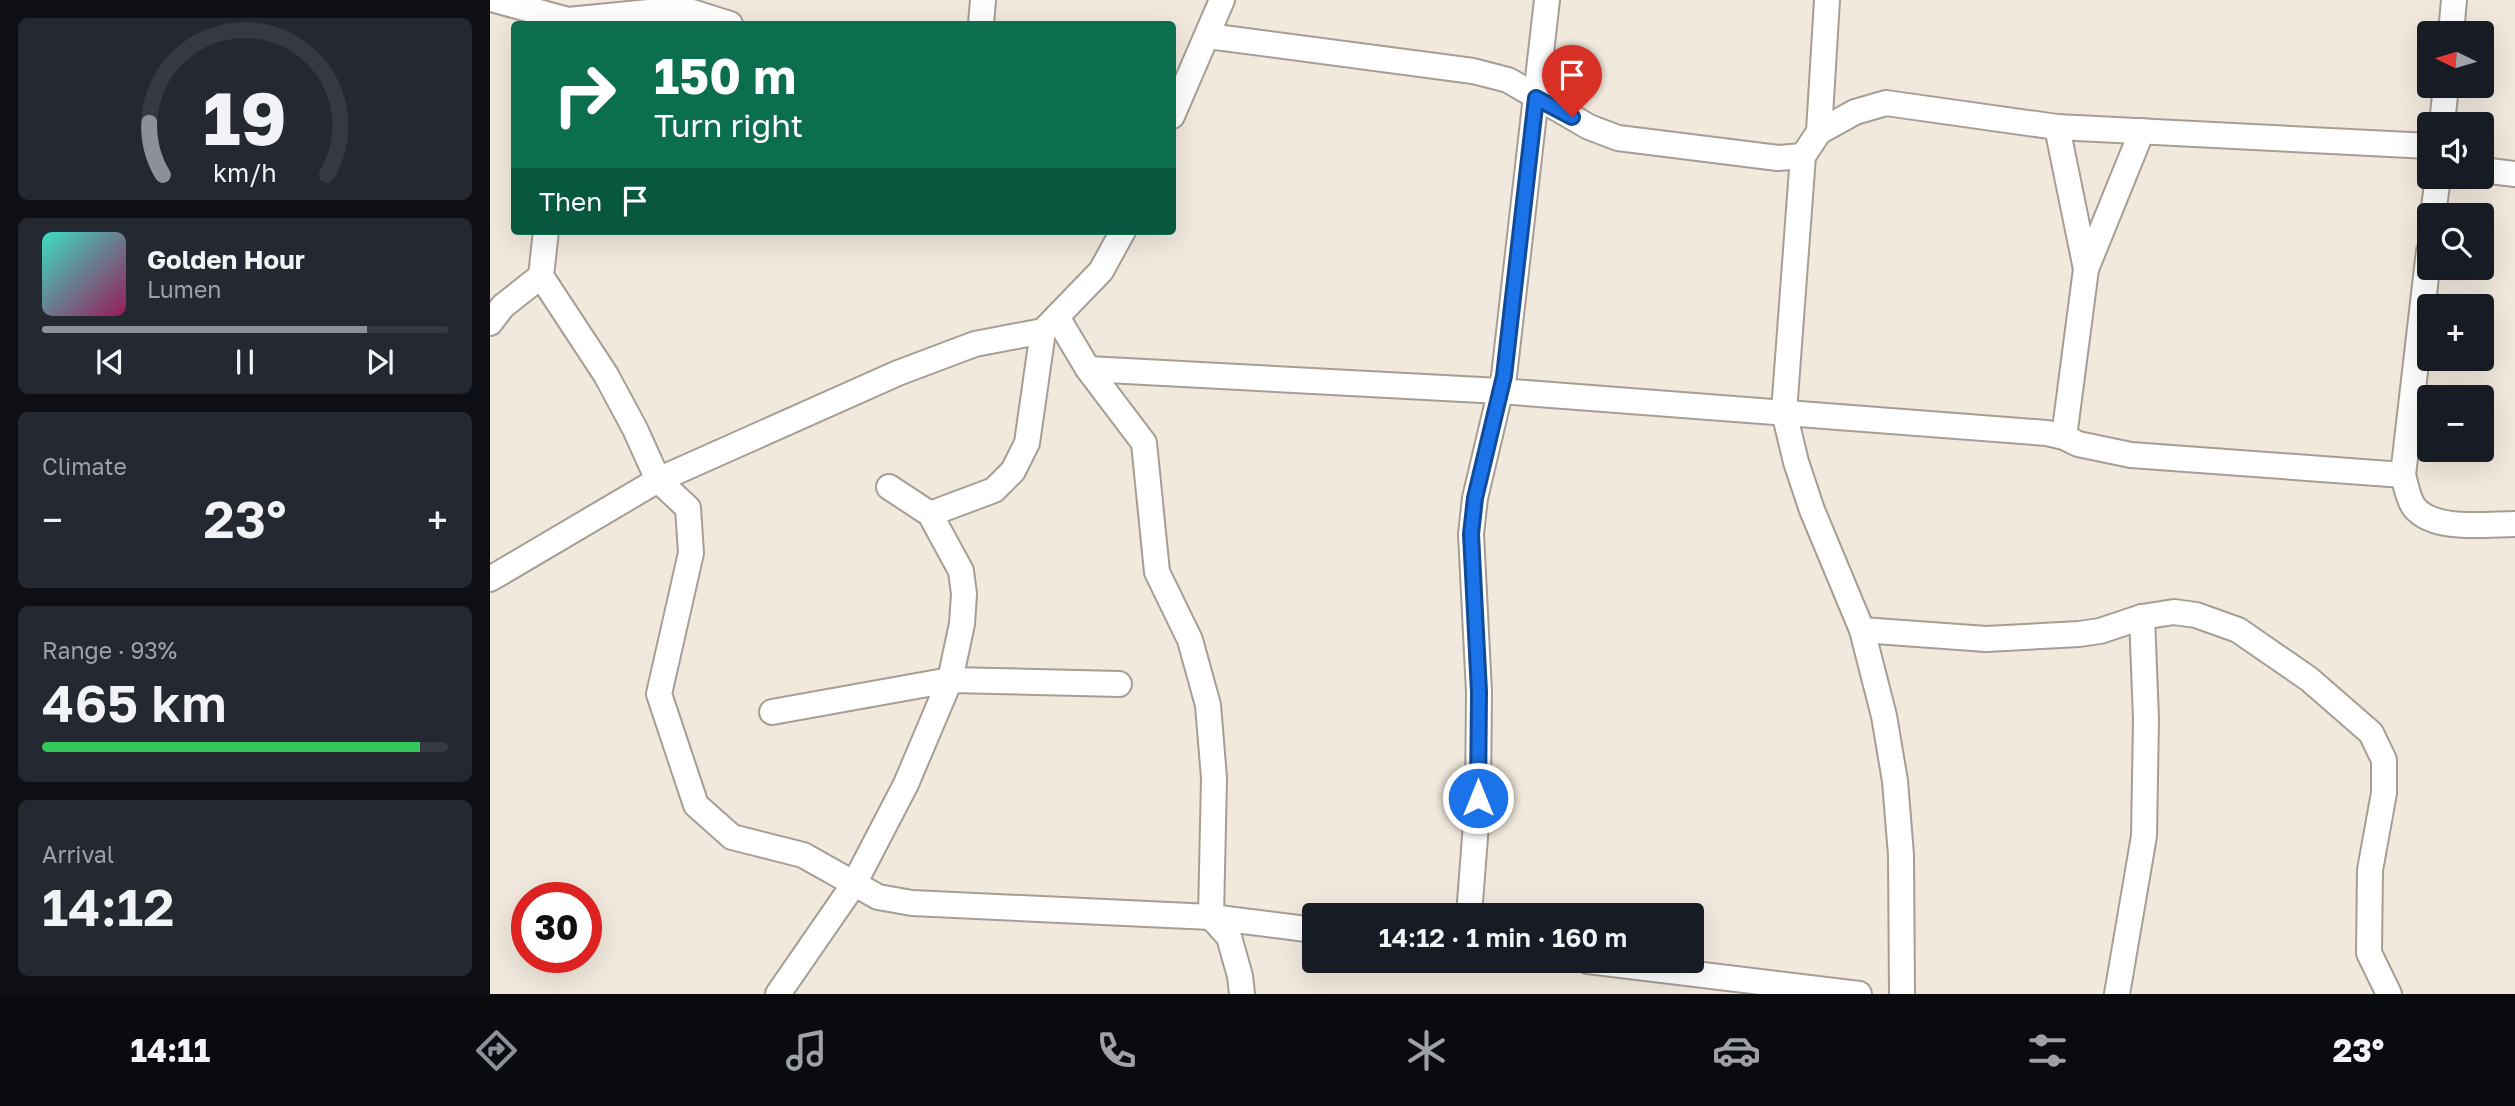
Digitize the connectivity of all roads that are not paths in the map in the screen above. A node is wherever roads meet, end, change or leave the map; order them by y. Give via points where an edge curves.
1 (495, 0) edge
2 (983, 0) edge
3 (1222, 0) edge
4 (1547, 0) edge
5 (1827, 0) edge
6 (2454, 0) edge
7 (568, 15) edge
8 (720, 21) edge
9 (981, 21) edge
10 (2452, 21) edge
11 (1208, 36) junction
12 (1536, 98) junction
13 (1176, 107) edge
14 (2057, 127) junction
15 (2142, 131) junction
16 (1819, 132) junction
17 (2417, 145) edge
18 (1803, 156) junction
19 (2494, 171) edge
20 (2515, 174) edge
21 (546, 235) edge
22 (1121, 235) edge
23 (2086, 270) junction
24 (541, 276) junction
25 (2426, 280) edge
26 (490, 323) edge
27 (1050, 324) junction
28 (1088, 369) junction
29 (1500, 391) junction
30 (1784, 412) junction
31 (2064, 437) junction
32 (2403, 475) junction
33 (659, 480) junction
34 (889, 487) dead end
35 (930, 514) junction
36 (2515, 524) edge
37 (490, 579) edge
38 (2142, 617) junction
39 (1862, 630) junction
40 (950, 680) junction
41 (1119, 684) dead end
42 (772, 712) dead end
43 (854, 884) junction
44 (1470, 903) edge
45 (1211, 917) junction
46 (1302, 928) edge
47 (1628, 973) edge
48 (1662, 983) edge
49 (778, 994) edge
50 (1241, 994) edge
51 (1859, 994) edge
52 (1902, 994) edge
53 (2118, 994) edge
54 (2389, 994) edge

1 - 7 street
2 - 9 street
3 - 11 street
4 - 12 street
5 - 16 street
6 - 10 street
7 - 8 street via 669,10
11 - 12 street via 1473,71 1508,80
11 - 13 street
12 - 18 street via 1618,138 1778,158
12 - 29 street
14 - 15 street
14 - 16 street via 1886,103 1855,112
14 - 23 street
15 - 17 street
15 - 23 street
16 - 18 street
18 - 30 street
19 - 20 street
21 - 24 street
22 - 27 street via 1101,271
23 - 31 street
24 - 26 street via 503,306
24 - 33 street via 606,375
25 - 32 street
27 - 28 street
27 - 33 street via 975,344 898,373
27 - 35 street via 1027,443 1013,471 994,490
28 - 29 street
28 - 45 street via 1144,443 1157,572 1190,640 1208,705 1214,778
29 - 30 street
29 - 44 street via 1471,534 1479,771
30 - 31 street
30 - 39 street via 1812,510
31 - 32 street via 2132,455
32 - 36 street via 2413,505 2426,517 2443,524
33 - 37 street
33 - 43 street via 688,508 691,553 659,694 696,804 732,837 803,855
34 - 35 street
35 - 40 street via 961,571 964,594
38 - 39 street via 2079,634 1986,639
38 - 53 street via 2144,836
38 - 54 street via 2174,612 2238,630 2309,679 2371,733 2384,761 2384,793 2370,870 2369,953
39 - 52 street via 1895,781 1901,855
40 - 41 street
40 - 42 street
40 - 43 street via 906,784
43 - 45 street via 878,897 912,903
43 - 49 street
45 - 46 street
45 - 50 street via 1229,937
47 - 48 street
48 - 51 street

